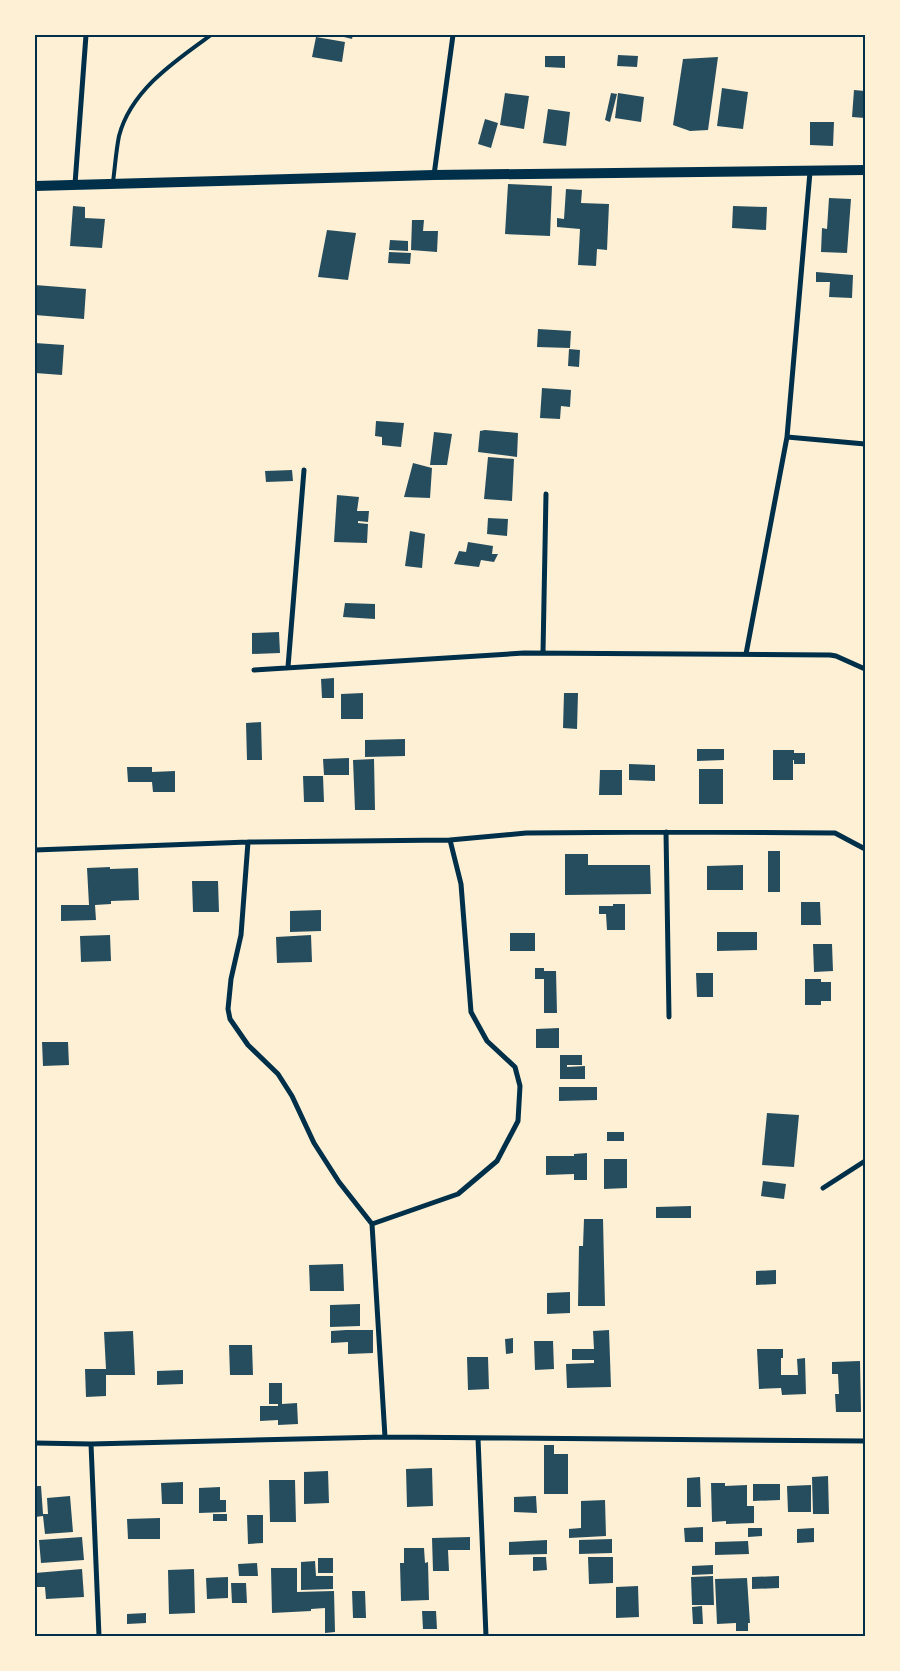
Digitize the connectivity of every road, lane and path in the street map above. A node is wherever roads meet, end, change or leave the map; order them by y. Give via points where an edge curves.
1 (86, 35) edge
2 (211, 35) edge
3 (453, 35) edge
4 (865, 170) edge
5 (810, 172) junction
6 (434, 176) junction
7 (113, 184) junction
8 (75, 185) junction
9 (35, 186) edge
10 (787, 437) junction
11 (865, 444) edge
12 (304, 470) dead end
13 (546, 494) dead end
14 (543, 652) junction
15 (746, 654) junction
16 (288, 667) junction
17 (865, 669) edge
18 (254, 670) dead end
19 (666, 832) junction
20 (450, 840) junction
21 (248, 842) junction
22 (865, 849) edge
23 (35, 850) edge
24 (669, 1017) dead end
25 (865, 1162) edge
26 (823, 1188) dead end
27 (372, 1224) junction
28 (385, 1437) junction
29 (478, 1438) junction
30 (865, 1440) edge
31 (35, 1443) edge
32 (92, 1444) junction
33 (99, 1636) edge
34 (486, 1636) edge

1 - 8 street
2 - 7 lane via 152,80 132,106 120,135
3 - 6 street
4 - 5 main road
5 - 6 main road
5 - 10 street
6 - 7 main road
7 - 8 main road
8 - 9 main road
10 - 11 street
10 - 15 street
12 - 16 street
13 - 14 street
14 - 15 street
14 - 16 street
15 - 17 street via 830,654
16 - 18 street
19 - 20 street via 526,833
19 - 22 street via 835,833
19 - 24 street
20 - 21 street
20 - 27 street via 461,884 472,1012 487,1041 515,1067 520,1086 518,1121 497,1161 458,1194
21 - 23 street
21 - 27 street via 241,935 231,979 230,1019 248,1045 278,1074 314,1143
25 - 26 street
27 - 28 street
28 - 29 street
28 - 32 street
29 - 30 street
29 - 34 street
31 - 32 street
32 - 33 street

